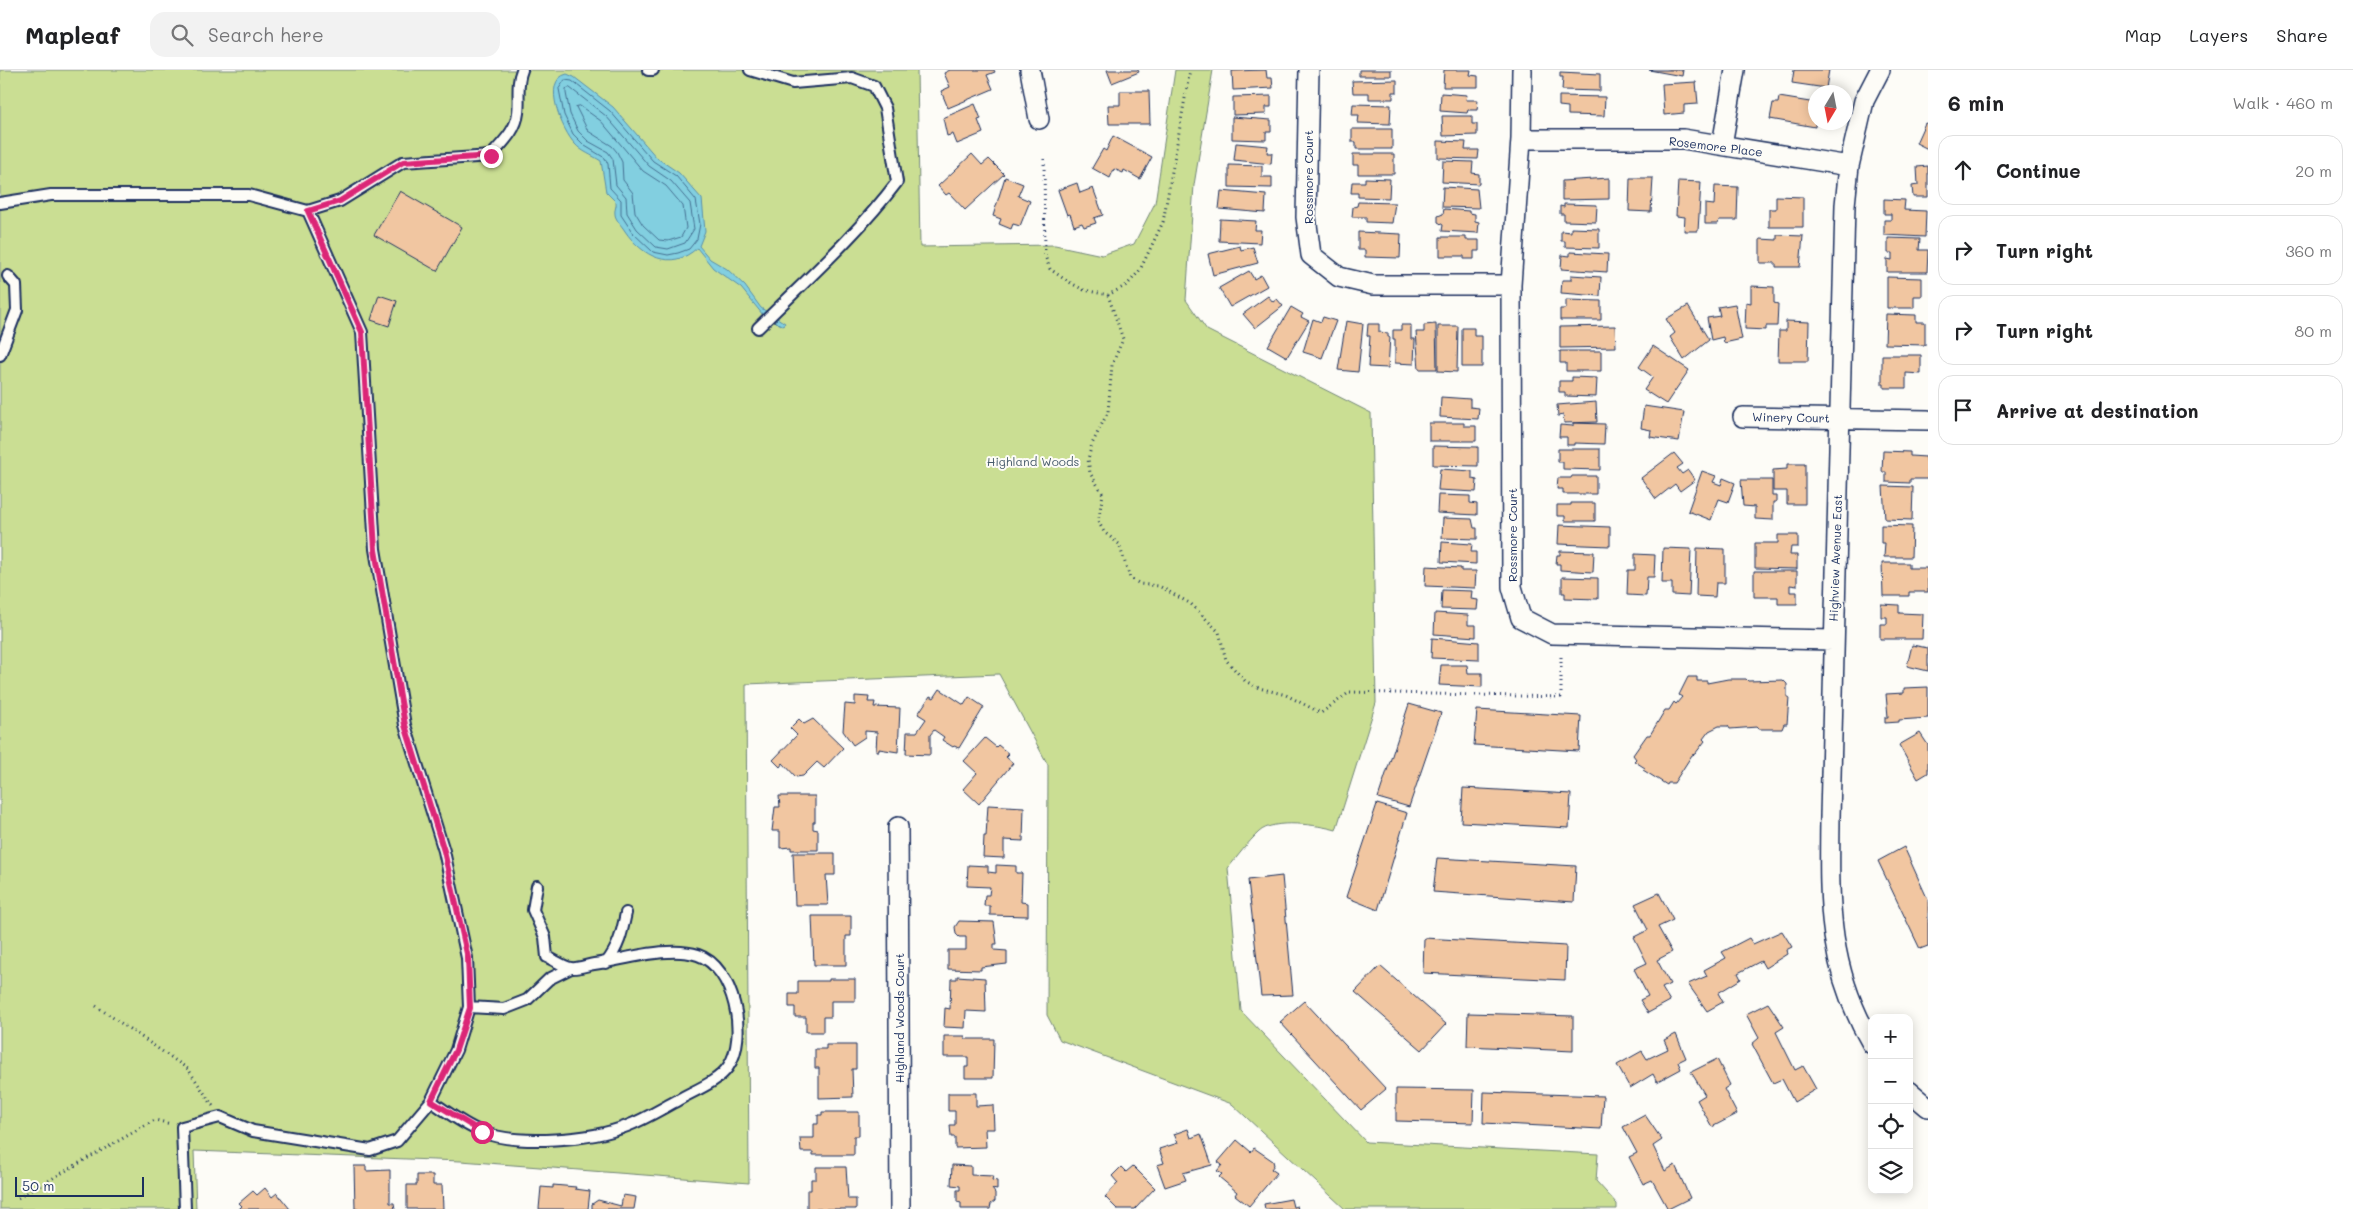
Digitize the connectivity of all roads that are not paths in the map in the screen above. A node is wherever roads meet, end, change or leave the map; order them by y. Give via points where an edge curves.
1 (522, 70) edge
2 (648, 70) edge
3 (653, 70) edge
4 (750, 70) edge
5 (1030, 70) edge
6 (1309, 70) edge
7 (1522, 70) edge
8 (1735, 70) edge
9 (1880, 70) edge
10 (1039, 120) dead end
11 (1521, 140) junction
12 (1722, 146) junction
13 (1849, 166) junction
14 (0, 203) edge
15 (308, 211) junction
16 (8, 276) dead end
17 (1510, 285) junction
18 (758, 328) dead end
19 (0, 355) edge
20 (1743, 417) dead end
21 (1840, 418) junction
22 (1928, 420) edge
23 (1833, 640) junction
24 (898, 827) dead end
25 (537, 886) dead end
26 (626, 912) dead end
27 (606, 963) junction
28 (572, 968) junction
29 (470, 1008) junction
30 (1868, 1037) edge
31 (1913, 1095) edge
32 (431, 1101) junction
33 (1928, 1108) edge
34 (185, 1209) edge
35 (900, 1209) edge

1 - 15 lane via 518,114 512,132 491,156 403,162 340,201
2 - 3 lane
4 - 18 lane via 793,83 852,78 874,86 885,108 897,182
5 - 10 street
6 - 17 street, Rossmore Court via 1306,217 1311,255 1339,277 1373,285
7 - 11 street, Rossmore Court
8 - 12 street
9 - 13 street, Highview Avenue East via 1864,102
11 - 12 street, Rosemore Place via 1682,140
11 - 17 street, Rossmore Court
12 - 13 street, Rosemore Place
13 - 21 street, Highview Avenue East via 1845,205
14 - 15 lane via 51,194 249,195
15 - 29 lane via 362,332 375,550 405,725 444,851 468,958
16 - 19 lane via 16,285 17,310
17 - 23 street, Rossmore Court via 1512,587 1521,618 1552,634
20 - 21 street, Winery Court
21 - 22 street, Winery Court
21 - 23 street, Highview Avenue East
23 - 30 street, Highview Avenue East via 1832,934 1841,975
24 - 35 street, Highland Woods Court
25 - 28 lane via 532,910 545,937 547,957
26 - 27 lane via 620,940
27 - 28 lane
27 - 32 lane via 661,952 698,954 716,965 732,992 737,1018 735,1048 728,1067 712,1081 627,1126 540,1141 503,1138 482,1132
28 - 29 lane via 550,979 527,1000 504,1009
29 - 32 lane via 456,1050
31 - 33 street
32 - 34 lane via 397,1141 370,1150 253,1131 220,1117 182,1127

